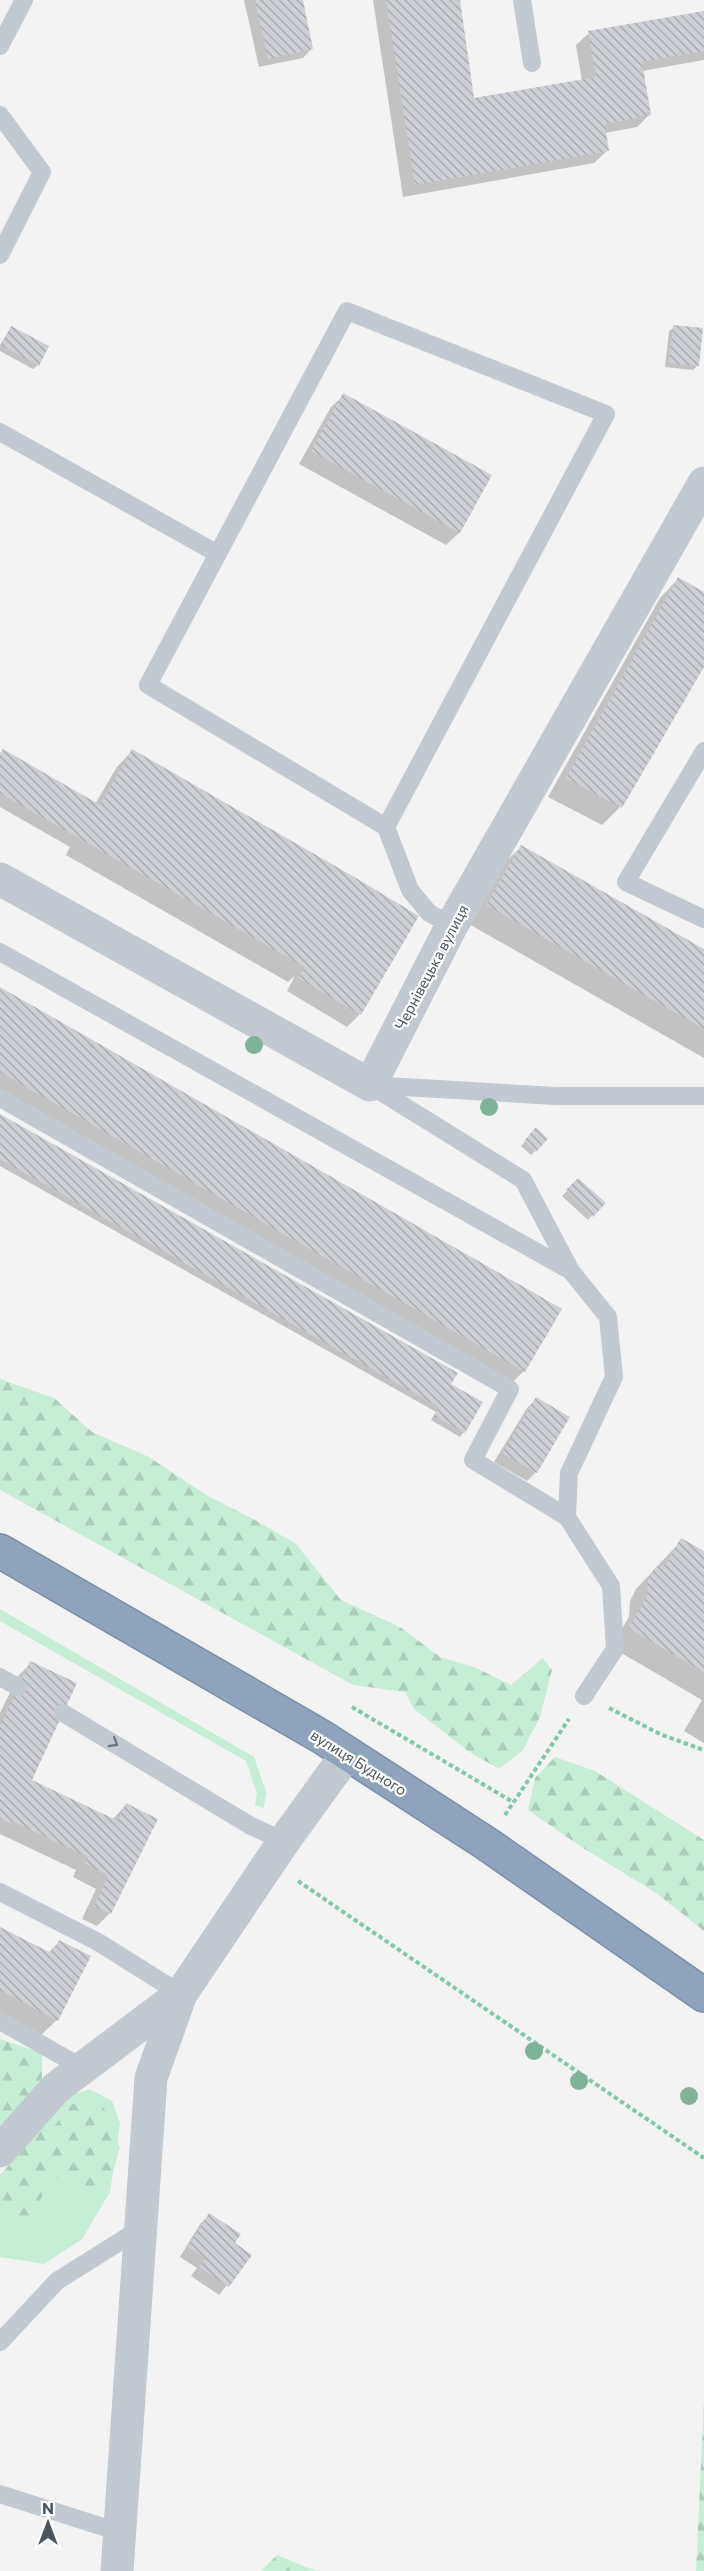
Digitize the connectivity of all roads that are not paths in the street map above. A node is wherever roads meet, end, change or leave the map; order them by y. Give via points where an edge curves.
1 (24, 0) edge
2 (522, 0) edge
3 (0, 46) edge
4 (532, 63) dead end
5 (0, 115) edge
6 (0, 255) edge
7 (0, 432) edge
8 (704, 483) edge
9 (218, 554) junction
10 (704, 751) edge
11 (386, 827) junction
12 (0, 879) edge
13 (704, 919) edge
14 (452, 925) junction
15 (0, 952) edge
16 (370, 1085) junction
17 (704, 1096) edge
18 (0, 1098) edge
19 (572, 1271) junction
20 (567, 1516) junction
21 (0, 1551) edge
22 (0, 1677) edge
23 (18, 1687) dead end
24 (584, 1696) road end
25 (63, 1713) dead end
26 (347, 1754) junction
27 (277, 1852) junction
28 (0, 1892) edge
29 (181, 1994) junction
30 (704, 1995) edge
31 (0, 2021) edge
32 (83, 2068) junction
33 (0, 2151) edge
34 (140, 2229) junction
35 (0, 2343) edge
36 (0, 2494) edge
37 (119, 2532) junction
38 (117, 2571) edge

1 - 3 lane
2 - 4 lane
5 - 6 lane via 42,172
7 - 9 lane
8 - 14 street, Чернівецька вулиця
9 - 11 lane via 148,685
9 - 11 lane via 347,311 606,414
10 - 13 lane via 626,882
11 - 14 lane via 410,890 429,913
12 - 16 street
14 - 16 street, Чернівецька вулиця
15 - 19 lane
16 - 17 lane via 555,1096
16 - 19 lane via 523,1180
18 - 20 lane via 510,1389 473,1460
19 - 20 lane via 608,1317 614,1377 569,1473
20 - 24 lane via 610,1586 615,1649
21 - 26 highway, вулиця Будного
22 - 23 lane
25 -> 27 lane via 251,1826
26 - 27 street
26 - 30 highway, вулиця Будного via 487,1844
27 - 29 street
28 - 29 lane via 98,1942
29 - 32 street
29 - 34 street via 151,2078
31 - 32 lane
32 - 33 street via 56,2088
34 - 35 lane via 57,2281
34 - 37 street
36 - 37 lane
37 - 38 street

